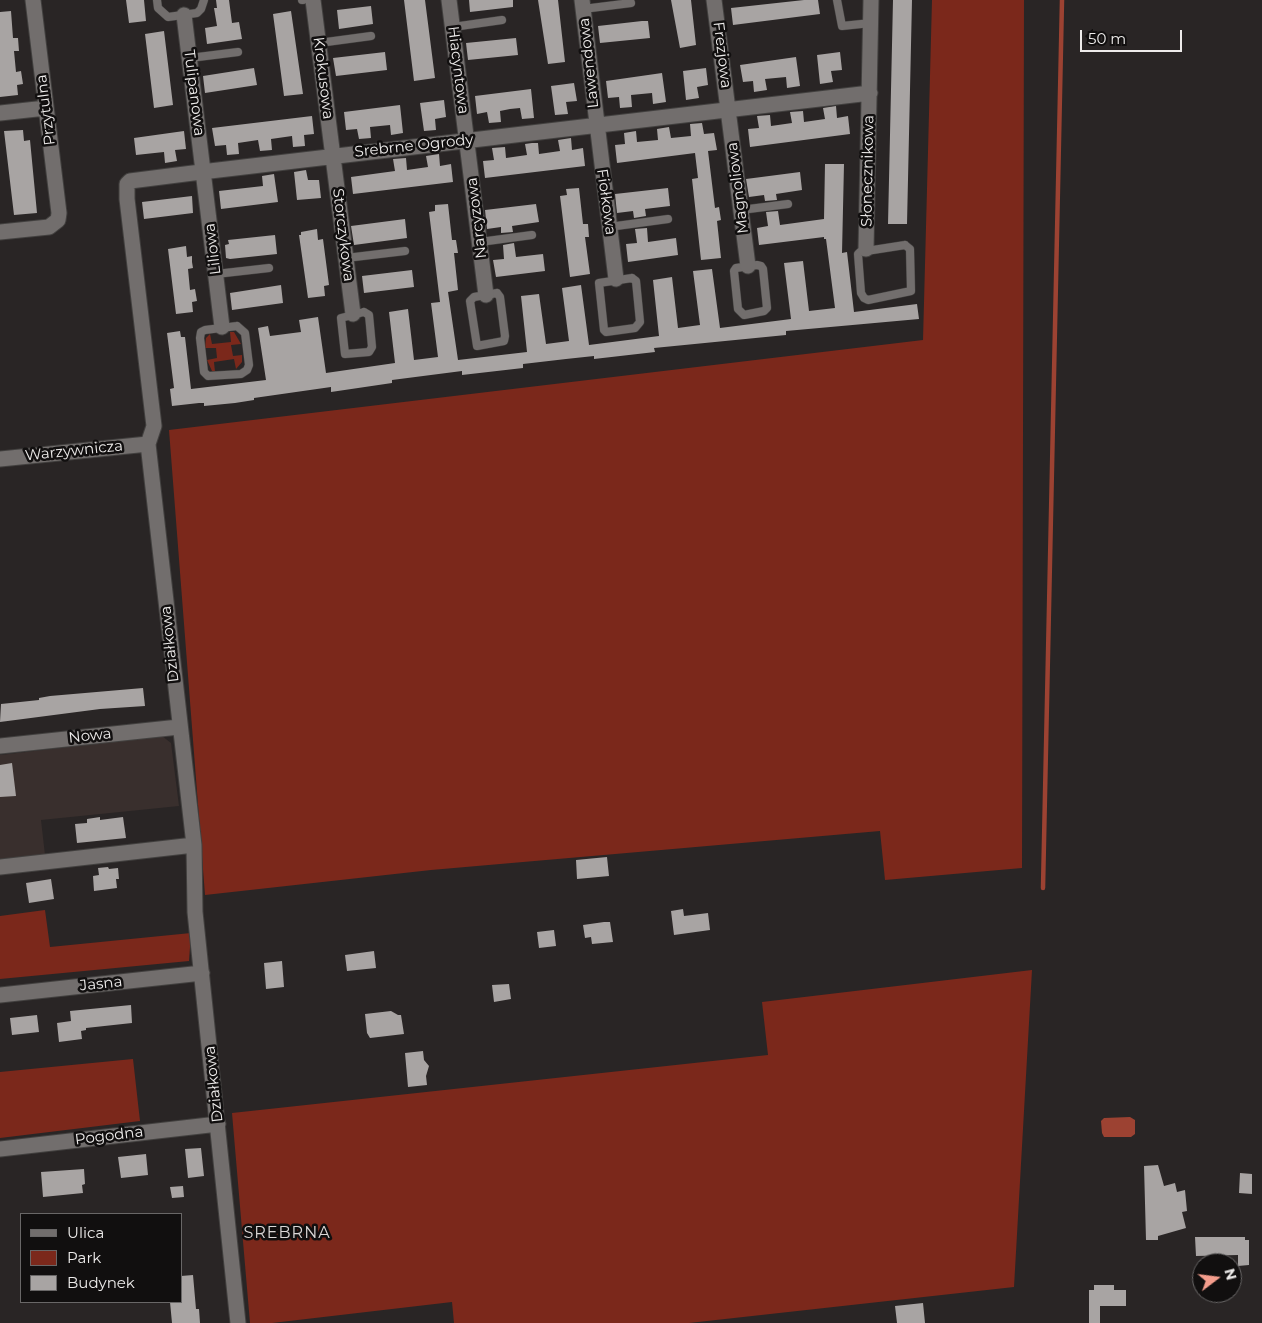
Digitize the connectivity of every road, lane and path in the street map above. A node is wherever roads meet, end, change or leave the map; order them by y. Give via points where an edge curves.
1 (33, 0) edge
2 (157, 0) edge
3 (204, 0) edge
4 (314, 0) edge
5 (449, 0) edge
6 (714, 0) edge
7 (837, 0) edge
8 (871, 0) edge
9 (631, 3) dead end
10 (583, 4) edge
11 (184, 15) junction
12 (502, 20) dead end
13 (870, 23) junction
14 (453, 27) junction
15 (372, 36) dead end
16 (319, 43) junction
17 (238, 52) dead end
18 (190, 58) junction
19 (870, 93) junction
20 (46, 108) junction
21 (729, 110) junction
22 (0, 113) edge
23 (596, 125) junction
24 (467, 140) junction
25 (333, 156) junction
26 (204, 171) junction
27 (788, 204) dead end
28 (741, 210) junction
29 (668, 219) dead end
30 (609, 226) junction
31 (0, 232) edge
32 (532, 235) dead end
33 (480, 242) junction
34 (866, 249) junction
35 (405, 251) dead end
36 (346, 258) junction
37 (748, 266) junction
38 (269, 268) dead end
39 (216, 274) junction
40 (616, 279) junction
41 (486, 295) junction
42 (353, 314) junction
43 (222, 327) junction
44 (148, 444) junction
45 (0, 459) edge
46 (179, 727) junction
47 (0, 746) edge
48 (194, 845) junction
49 (0, 867) edge
50 (202, 973) junction
51 (0, 994) edge
52 (218, 1124) junction
53 (0, 1149) edge
54 (238, 1323) edge

1 - 20 street, Przytulna
2 - 11 lane via 162,14 168,17
3 - 11 lane via 202,9 197,13
4 - 16 street, Krokusowa
5 - 14 street, Hiacyntowa
6 - 21 street, Frezjowa
7 - 13 lane via 842,26
8 - 13 street
9 - 10 lane
10 - 23 street, Lawendowa
11 - 18 street, Tulipanowa
12 - 14 lane
13 - 19 street
14 - 24 street, Hiacyntowa
15 - 16 lane
16 - 25 street, Krokusowa
17 - 18 lane
18 - 26 street, Tulipanowa
19 - 21 street, Srebrne Ogrody
19 - 34 street, Słonecznikowa
20 - 22 street
20 - 31 street, Przytulna via 58,220 49,227
21 - 23 street, Srebrne Ogrody
21 - 28 street, Magnoliowa
23 - 24 street, Srebrne Ogrody
23 - 30 street, Fiołkowa
24 - 25 street, Srebrne Ogrody
24 - 33 street, Narcyzowa
25 - 26 street, Srebrne Ogrody
25 - 36 street, Storczykowa
26 - 39 street, Liliowa
26 - 44 street, Srebrne Ogrody via 127,184 154,426
27 - 28 lane
28 - 37 street, Magnoliowa
29 - 30 lane
30 - 40 street, Fiołkowa
32 - 33 lane
33 - 41 street, Narcyzowa
34 - 34 lane via 908,246 911,291 868,300 864,298 858,254
35 - 36 lane
36 - 42 street, Storczykowa
37 - 37 lane via 762,266 767,308 744,315 738,309 734,271
38 - 39 lane
39 - 43 street, Liliowa
40 - 40 lane via 602,281 598,287 606,332 634,328 640,322 635,279
41 - 41 lane via 470,301 478,346 501,343 505,336 499,295
42 - 42 lane via 344,316 340,322 345,354 369,352 372,346 368,315 364,312
43 - 43 lane via 205,330 200,338 204,372 212,378 242,374 249,365 245,333 237,326
44 - 45 street, Warzywnicza
44 - 46 street, Działkowa
46 - 47 street, Nowa
46 - 48 street, Działkowa
48 - 49 street
48 - 50 street, Działkowa
50 - 51 street, Jasna
50 - 52 street, Działkowa
52 - 53 street, Pogodna
52 - 54 street, Działkowa

